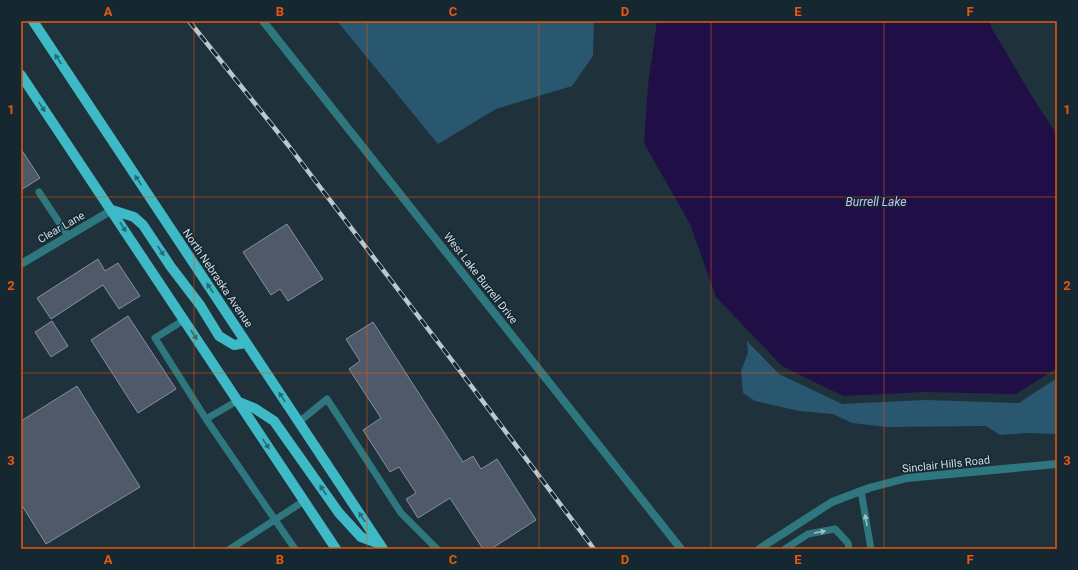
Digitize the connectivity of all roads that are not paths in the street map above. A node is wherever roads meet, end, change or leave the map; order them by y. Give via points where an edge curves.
1 (33, 21) edge
2 (263, 21) edge
3 (21, 75) edge
4 (39, 192) dead end
5 (112, 210) junction
6 (68, 236) junction
7 (21, 263) edge
8 (184, 320) junction
9 (246, 343) junction
10 (237, 401) junction
11 (206, 419) junction
12 (299, 422) junction
13 (1057, 464) edge
14 (861, 491) junction
15 (304, 501) junction
16 (275, 521) junction
17 (382, 547) edge
18 (230, 549) edge
19 (295, 549) edge
20 (336, 549) edge
21 (437, 549) edge
22 (681, 549) edge
23 (759, 549) edge
24 (785, 549) edge
25 (849, 549) edge
26 (871, 549) edge

9 -> 1 main road, North Nebraska Avenue
2 - 22 street, West Lake Burrell Drive
3 -> 5 main road
4 - 6 lane
5 - 6 street, Clear Lane
5 -> 8 main road
5 -> 9 main road via 134,217 143,225 219,336 234,345
6 - 7 street, Clear Lane
8 -> 10 main road
8 - 11 lane via 155,338
12 -> 9 main road, North Nebraska Avenue
10 - 11 lane
10 -> 15 main road
17 -> 10 main road via 361,537 338,513 274,421
11 - 16 lane
17 -> 12 main road, North Nebraska Avenue
12 - 21 lane via 327,399 401,512
13 - 14 street, Sinclair Hills Road via 907,478
14 - 23 street, Sinclair Hills Road via 832,502
26 -> 14 lane
15 - 16 lane
15 - 20 main road
16 - 18 lane
16 - 19 lane
24 -> 25 lane via 808,534 835,529 848,543

